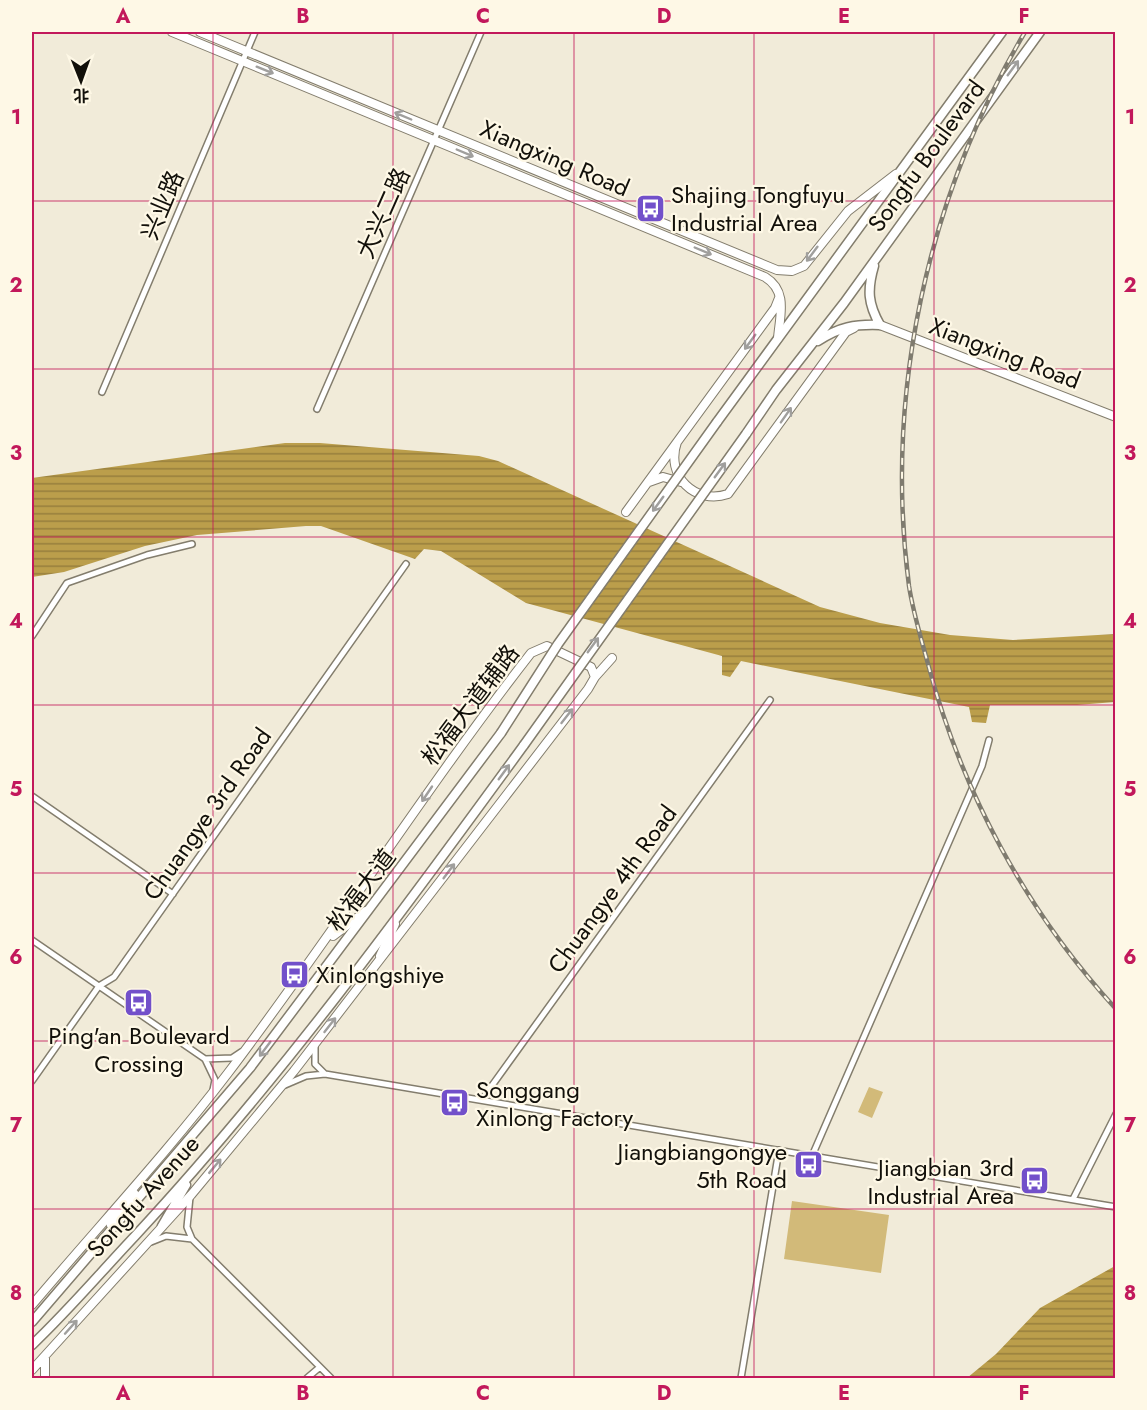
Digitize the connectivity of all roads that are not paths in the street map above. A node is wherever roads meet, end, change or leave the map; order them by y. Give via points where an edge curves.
1 (172, 32) edge
2 (200, 32) edge
3 (255, 32) edge
4 (481, 32) edge
5 (1002, 32) edge
6 (1040, 32) edge
7 (247, 51) junction
8 (243, 61) junction
9 (439, 131) junction
10 (435, 140) junction
11 (900, 172) junction
12 (876, 259) junction
13 (780, 293) junction
14 (864, 325) junction
15 (880, 325) junction
16 (778, 338) junction
17 (810, 346) junction
18 (102, 392) dead end
19 (317, 409) dead end
20 (1116, 417) edge
21 (717, 422) joint
22 (677, 442) junction
23 (647, 483) junction
24 (687, 485) junction
25 (626, 512) dead end
26 (192, 544) dead end
27 (406, 564) dead end
28 (32, 636) edge
29 (612, 658) dead end
30 (595, 677) junction
31 (770, 700) dead end
32 (989, 740) dead end
33 (32, 796) edge
34 (173, 894) junction
35 (375, 905) junction
36 (398, 918) junction
37 (32, 939) edge
38 (326, 942) junction
39 (374, 969) junction
40 (99, 986) junction
41 (315, 1044) junction
42 (243, 1051) junction
43 (205, 1059) junction
44 (325, 1074) junction
45 (32, 1081) edge
46 (281, 1087) junction
47 (213, 1092) junction
48 (483, 1098) junction
49 (1116, 1114) edge
50 (779, 1150) junction
51 (162, 1152) junction
52 (812, 1156) junction
53 (196, 1168) junction
54 (151, 1184) junction
55 (191, 1195) junction
56 (1073, 1200) junction
57 (1116, 1207) edge
58 (119, 1213) junction
59 (162, 1226) junction
60 (192, 1239) junction
61 (149, 1242) junction
62 (90, 1254) junction
63 (73, 1257) junction
64 (32, 1305) edge
65 (32, 1322) edge
66 (32, 1345) edge
67 (45, 1355) junction
68 (320, 1367) junction
69 (32, 1370) edge
70 (45, 1378) edge
71 (307, 1378) edge
72 (331, 1378) edge
73 (741, 1378) edge

1 - 8 main road, Xiangxing Road
2 - 7 main road, Xiangxing Road
3 - 7 street, 兴业路
4 - 9 street, 大兴二路
5 - 11 main road, Songfu Boulevard
12 -> 6 main road, Songfu Boulevard
7 - 8 street, 兴业路
9 -> 7 main road, Xiangxing Road
8 -> 10 main road, Xiangxing Road
8 - 18 street, 兴业路
9 - 10 street, 大兴二路
11 -> 9 main road, Xiangxing Road via 848,211 804,266 784,272
10 -> 13 main road, Xiangxing Road via 765,277
10 - 19 street, 大兴二路
11 - 16 main road, Songfu Boulevard
12 - 15 main road via 868,288 870,309
12 - 17 main road, Songfu Boulevard
13 - 16 main road
13 -> 22 main road via 775,308
14 - 15 main road
14 - 17 main road via 832,331
24 -> 14 main road via 714,497 728,494 846,332
15 - 20 main road, Xiangxing Road
16 - 21 main road, Songfu Boulevard
36 -> 17 main road, 松福大道, bridge
21 -> 35 main road, 松福大道, bridge via 558,644 501,733
22 - 23 main road
22 - 24 main road via 672,462
23 - 24 main road via 671,478
23 - 25 main road
26 - 28 street via 67,583
27 - 34 street, Chuangye 3rd Road
29 - 30 main road
30 -> 38 main road, 松福大道辅路 via 591,667 547,646 531,652 447,765
39 -> 30 main road
31 - 48 street, Chuangye 4th Road
32 - 52 street via 982,766
33 - 34 street
34 - 40 street, Chuangye 3rd Road via 114,977
35 - 38 main road
35 -> 54 main road, 松福大道 via 250,1068
36 - 39 main road
36 - 53 main road, 松福大道
37 - 40 street
38 - 42 main road, 松福大道辅路
41 -> 39 main road
40 - 43 street
40 - 45 street, Chuangye 3rd Road
41 - 44 street via 315,1064
41 - 46 main road
42 - 43 street via 232,1058
42 - 47 main road, 松福大道辅路
43 - 47 street via 215,1080
44 - 46 street via 306,1076
44 - 48 street
55 -> 46 main road
47 - 51 main road, 松福大道辅路
48 - 50 street
49 - 56 street
50 - 52 street
50 - 73 street
51 - 58 main road, 松福大道辅路
51 - 63 main road, 松福大道辅路
52 - 56 street
53 - 59 main road
53 - 66 main road, Songfu Avenue
54 - 58 main road, 松福大道辅路
54 - 62 main road, Songfu Avenue
55 - 59 main road
55 - 60 street via 187,1227
56 - 57 street
58 - 62 main road, 松福大道辅路
58 - 63 main road, 松福大道辅路
59 - 61 main road
60 - 61 street via 166,1236
60 - 68 street
67 -> 61 main road
62 - 65 main road, Songfu Avenue
63 - 64 main road
67 - 69 main road
67 - 70 main road
68 - 71 street
68 - 72 street

